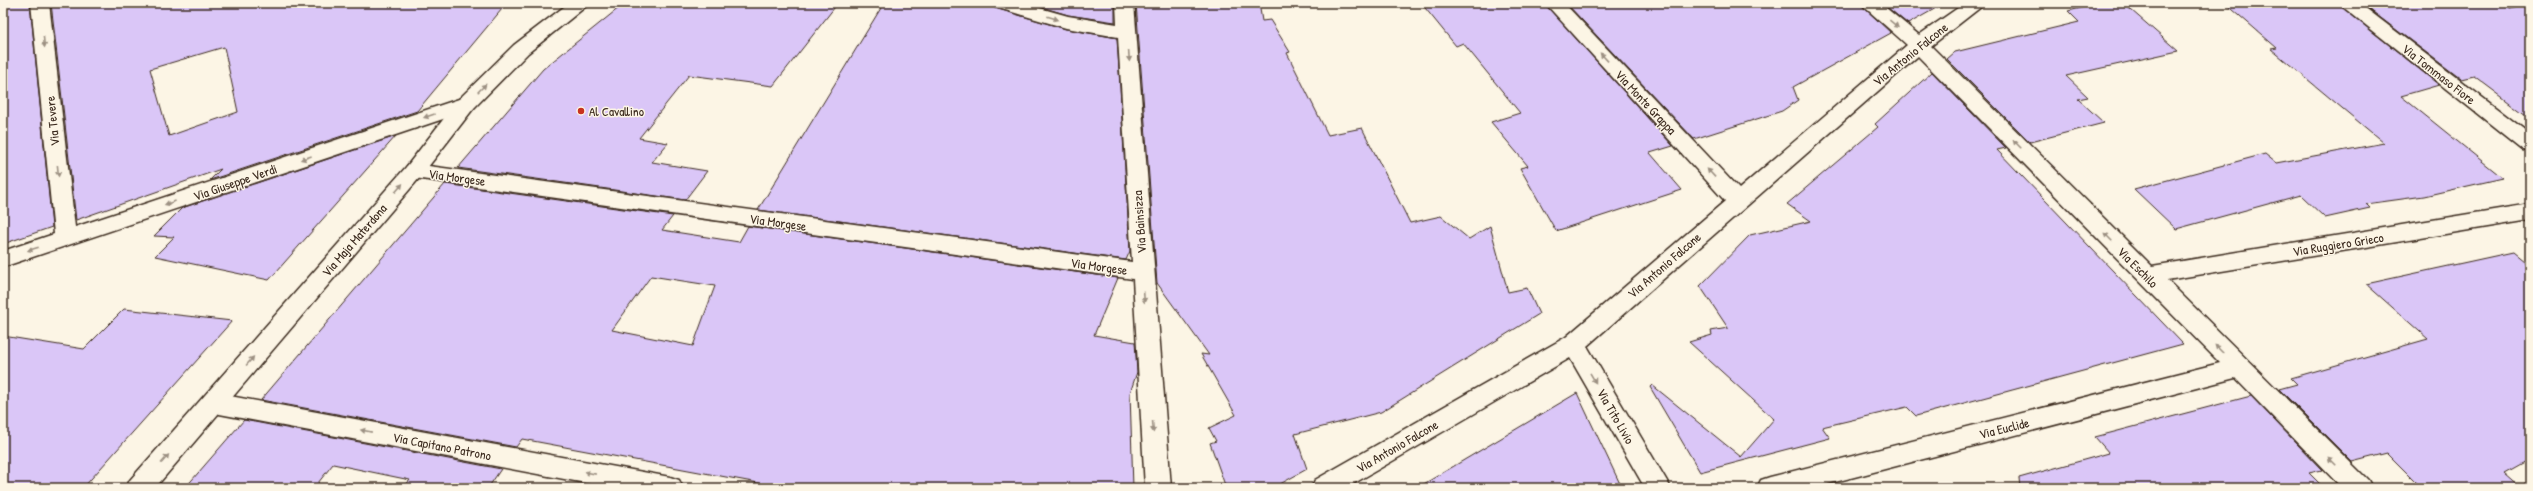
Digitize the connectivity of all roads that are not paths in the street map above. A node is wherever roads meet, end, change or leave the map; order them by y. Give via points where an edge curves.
1 (40, 3) edge
2 (581, 3) edge
3 (1002, 3) edge
4 (1125, 3) edge
5 (1554, 3) edge
6 (1869, 3) edge
7 (1978, 3) edge
8 (2347, 3) edge
9 (1127, 32) junction
10 (1919, 45) junction
11 (466, 104) junction
12 (2530, 145) edge
13 (414, 171) junction
14 (1738, 201) junction
15 (2530, 212) edge
16 (65, 238) junction
17 (3, 259) edge
18 (1142, 272) junction
19 (2146, 275) junction
20 (1574, 344) junction
21 (2238, 368) junction
22 (214, 403) junction
23 (139, 488) edge
24 (670, 488) edge
25 (1158, 488) edge
26 (1324, 488) edge
27 (1658, 488) edge
28 (1770, 488) edge
29 (2359, 488) edge

1 -> 16 street, Via Tevere
11 -> 2 street, Via Maja Materdona via 521,49
3 -> 9 street via 1066,22
4 - 9 street, Via Bainsizza
14 -> 5 street, Via Monte Grappa
6 -> 10 street, Via Eschilo
7 - 10 street, Via Antonio Falcone
8 - 12 street, Via Tommaso Fiore
9 -> 18 street, Via Bainsizza
10 - 14 street, Via Antonio Falcone
19 -> 10 street, Via Eschilo
11 - 13 street, Via Maja Materdona
11 -> 16 street, Via Giuseppe Verdi
13 - 18 street, Via Morgese
22 -> 13 street, Via Maja Materdona
14 - 20 street, Via Antonio Falcone
15 - 19 street, Via Ruggiero Grieco
16 -> 17 street, Via Giuseppe Verdi
18 -> 25 street, Via Bainsizza
21 -> 19 street, Via Eschilo
20 - 26 street, Via Antonio Falcone
20 -> 27 street, Via Tito Livio
21 - 28 street, Via Euclide
29 -> 21 street, Via Eschilo
23 -> 22 street, Via Maja Materdona
24 -> 22 street, Via Capitano Patrono

